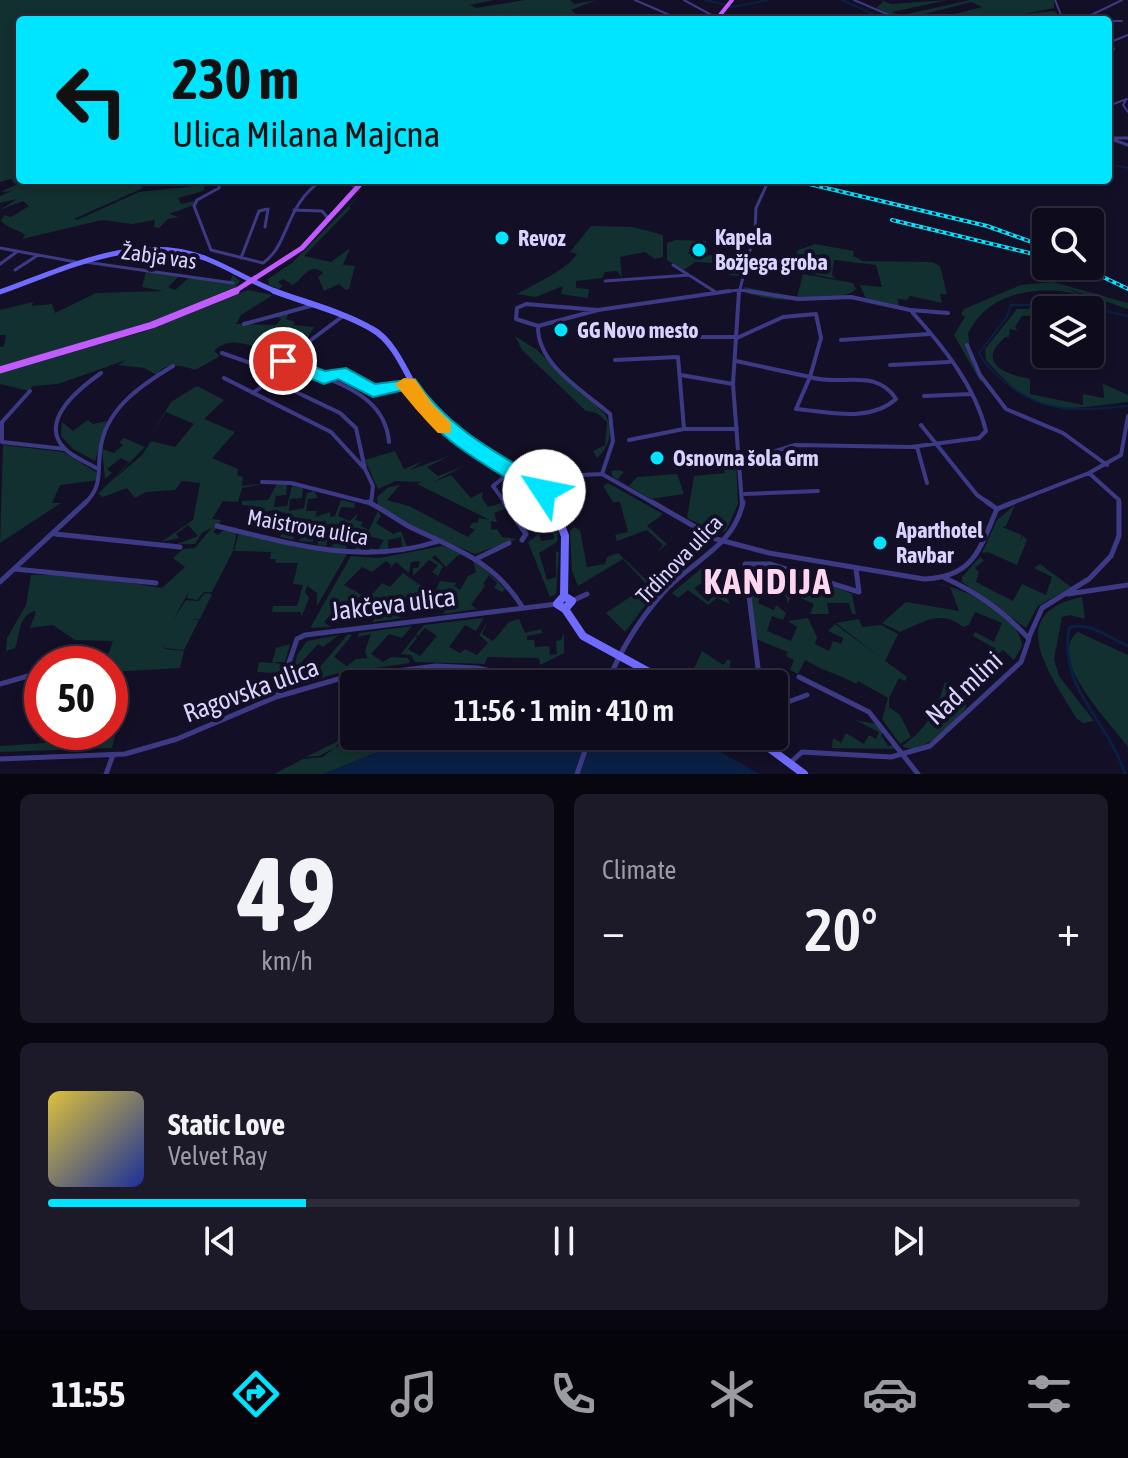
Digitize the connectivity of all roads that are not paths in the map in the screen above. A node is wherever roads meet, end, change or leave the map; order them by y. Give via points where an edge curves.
1 (635, 0) edge
2 (684, 0) edge
3 (854, 0) edge
4 (1122, 0) edge
5 (672, 16) edge
6 (711, 16) edge
7 (892, 16) edge
8 (1089, 16) edge
9 (1112, 21) edge
10 (1122, 21) dead end
11 (1128, 99) edge
12 (1128, 112) edge
13 (217, 184) edge
14 (318, 184) edge
15 (348, 184) edge
16 (359, 184) edge
17 (767, 184) dead end
18 (357, 186) junction
19 (294, 210) junction
20 (328, 218) junction
21 (265, 227) dead end
22 (0, 248) edge
23 (18, 251) junction
24 (38, 255) junction
25 (241, 258) junction
26 (80, 262) junction
27 (0, 264) edge
28 (673, 265) dead end
29 (15, 270) dead end
30 (689, 275) junction
31 (605, 281) dead end
32 (253, 282) junction
33 (233, 283) dead end
34 (739, 290) junction
35 (714, 291) junction
36 (0, 292) edge
37 (314, 305) junction
38 (598, 310) junction
39 (910, 310) junction
40 (948, 313) dead end
41 (343, 316) junction
42 (244, 324) dead end
43 (538, 326) junction
44 (929, 334) junction
45 (683, 337) dead end
46 (737, 337) junction
47 (841, 340) dead end
48 (967, 345) dead end
49 (222, 353) dead end
50 (615, 360) dead end
51 (283, 361) junction
52 (736, 361) junction
53 (949, 362) junction
54 (890, 365) dead end
55 (173, 366) dead end
56 (0, 370) edge
57 (271, 370) junction
58 (101, 373) dead end
59 (680, 375) junction
60 (324, 377) junction
61 (224, 378) dead end
62 (810, 378) junction
63 (271, 380) junction
64 (409, 383) junction
65 (733, 384) junction
66 (30, 391) dead end
67 (253, 393) junction
68 (971, 394) junction
69 (924, 396) dead end
70 (1128, 416) edge
71 (921, 425) dead end
72 (684, 429) junction
73 (737, 429) junction
74 (629, 440) dead end
75 (1, 442) edge
76 (389, 442) dead end
77 (938, 443) junction
78 (917, 447) junction
79 (65, 449) junction
80 (741, 462) junction
81 (1107, 465) junction
82 (98, 469) junction
83 (365, 469) junction
84 (513, 470) junction
85 (1089, 473) junction
86 (602, 474) junction
87 (262, 482) dead end
88 (927, 483) dead end
89 (537, 484) junction
90 (818, 491) dead end
91 (744, 494) junction
92 (371, 503) junction
93 (997, 509) junction
94 (219, 529) dead end
95 (55, 534) junction
96 (522, 540) dead end
97 (439, 541) junction
98 (725, 541) junction
99 (509, 543) dead end
100 (180, 547) dead end
101 (478, 558) junction
102 (15, 569) junction
103 (856, 569) junction
104 (945, 578) junction
105 (0, 582) edge
106 (156, 583) dead end
107 (1128, 585) edge
108 (587, 594) dead end
109 (1066, 594) junction
110 (568, 598) junction
111 (557, 604) junction
112 (523, 608) junction
113 (565, 609) junction
114 (1029, 639) junction
115 (619, 653) junction
116 (406, 670) edge
117 (470, 670) edge
118 (612, 670) edge
119 (648, 670) edge
120 (758, 670) edge
121 (24, 677) edge
122 (799, 677) dead end
123 (340, 679) edge
124 (0, 684) edge
125 (807, 695) dead end
126 (276, 697) junction
127 (788, 702) edge
128 (585, 750) edge
129 (773, 750) edge
130 (113, 755) junction
131 (905, 756) junction
132 (0, 759) edge
133 (791, 762) junction
134 (106, 774) edge
135 (577, 774) edge
136 (804, 774) edge
137 (918, 774) edge

1 - 5 street
2 - 6 street
3 - 7 street
4 - 8 street
9 - 10 street
11 - 12 street via 1123,105
13 - 25 street via 194,206 211,250
14 - 19 street
15 - 18 street
16 - 18 main road
17 - 34 street, Trdinova ulica via 756,208
18 - 20 main road
19 - 20 street via 325,212
19 - 25 street via 282,243 267,262
20 - 32 main road via 293,255
21 - 25 street via 268,209 259,211
22 - 23 street, Žabja vas
23 - 24 street, Žabja vas
23 - 27 street
24 - 26 street, Žabja vas
24 - 29 street
26 - 32 main road via 123,250 158,249 205,258
26 - 33 street, Žabja vas
26 - 36 main road
28 - 30 street
30 - 31 street
30 - 35 street
32 - 37 main road
32 - 56 main road via 164,320
34 - 35 street
34 - 39 street via 799,299 851,297
34 - 46 street, Trdinova ulica
35 - 38 street
37 - 41 main road
37 - 42 street
38 - 43 street
38 - 43 street via 520,305 516,319
39 - 40 street
39 - 44 street
41 - 51 street via 315,331 304,347
41 - 64 main road via 381,334
43 - 86 street via 538,344 550,361 610,414 613,441
44 - 47 street
44 - 53 street
45 - 46 street
46 - 52 street, Trdinova ulica
46 - 62 street via 783,317 816,314 819,356
48 - 81 street via 980,375 1006,409 1063,433
49 - 57 street
50 - 59 street via 678,357
51 - 57 street
51 - 60 street
52 - 62 street
52 - 65 street, Trdinova ulica
53 - 54 street
53 - 68 street
55 - 82 street via 135,390 113,413 100,442
57 - 63 street
58 - 79 street via 58,416 56,436
59 - 65 street
59 - 72 street
60 - 64 street via 340,373 375,391
60 - 76 street via 371,402 386,423
61 - 67 street
62 - 62 street via 796,409 864,413 889,406 896,397 867,379
63 - 67 street
63 - 83 street via 350,420 359,432
64 - 84 main road via 426,410 451,434
65 - 73 street, Trdinova ulica
66 - 75 street via 2,422
67 - 83 street via 331,432
68 - 69 street
68 - 77 street via 986,431 979,438
70 - 81 street via 1124,449
71 - 77 street
72 - 73 street
72 - 74 street
73 - 80 street, Trdinova ulica
75 - 79 street
77 - 78 street
77 - 93 street via 977,495
78 - 80 street via 795,445
78 - 88 street
79 - 82 street
80 - 91 street, Trdinova ulica
81 - 85 street
82 - 95 street via 101,478 94,495
83 - 92 street via 373,486
84 - 89 main road
84 - 96 street via 493,486 526,534
85 - 93 street
85 - 109 street via 1119,500 1119,536 1111,556
86 - 89 street via 560,476
86 - 98 street
87 - 92 street, Maistrova ulica via 290,483
89 - 110 main road via 564,527
90 - 91 street
91 - 98 street, Trdinova ulica via 736,525
92 - 97 street, Maistrova ulica
93 - 104 street via 973,561
94 - 97 street, Maistrova ulica via 371,556
95 - 100 street
95 - 102 street
97 - 101 street, Maistrova ulica
98 - 103 street
98 - 115 street, Trdinova ulica via 663,592
99 - 101 street
101 - 112 street, Maistrova ulica
102 - 105 street
102 - 106 street
103 - 104 street
103 - 120 street via 859,592 801,573 745,564
104 - 114 street via 1006,615
107 - 109 street
108 - 110 street
109 - 114 street via 1037,614
110 - 111 main road
110 - 113 main road
111 - 112 street, Jakčeva ulica
111 - 113 main road
112 - 126 street, Jakčeva ulica via 305,635 297,639
113 - 115 main road via 583,636
114 - 131 street, Nad mlini via 1021,662 935,743
115 - 118 street, Trdinova ulica
115 - 119 main road
116 - 117 street, Ragovska ulica
121 - 124 street
122 - 131 street via 869,712
123 - 126 street, Ragovska ulica
125 - 127 street
126 - 130 street, Ragovska ulica via 177,739
128 - 135 street
129 - 133 main road
130 - 132 street, Ragovska ulica
130 - 134 street
131 - 133 street, Nad mlini via 802,752
131 - 137 street
133 - 136 main road

